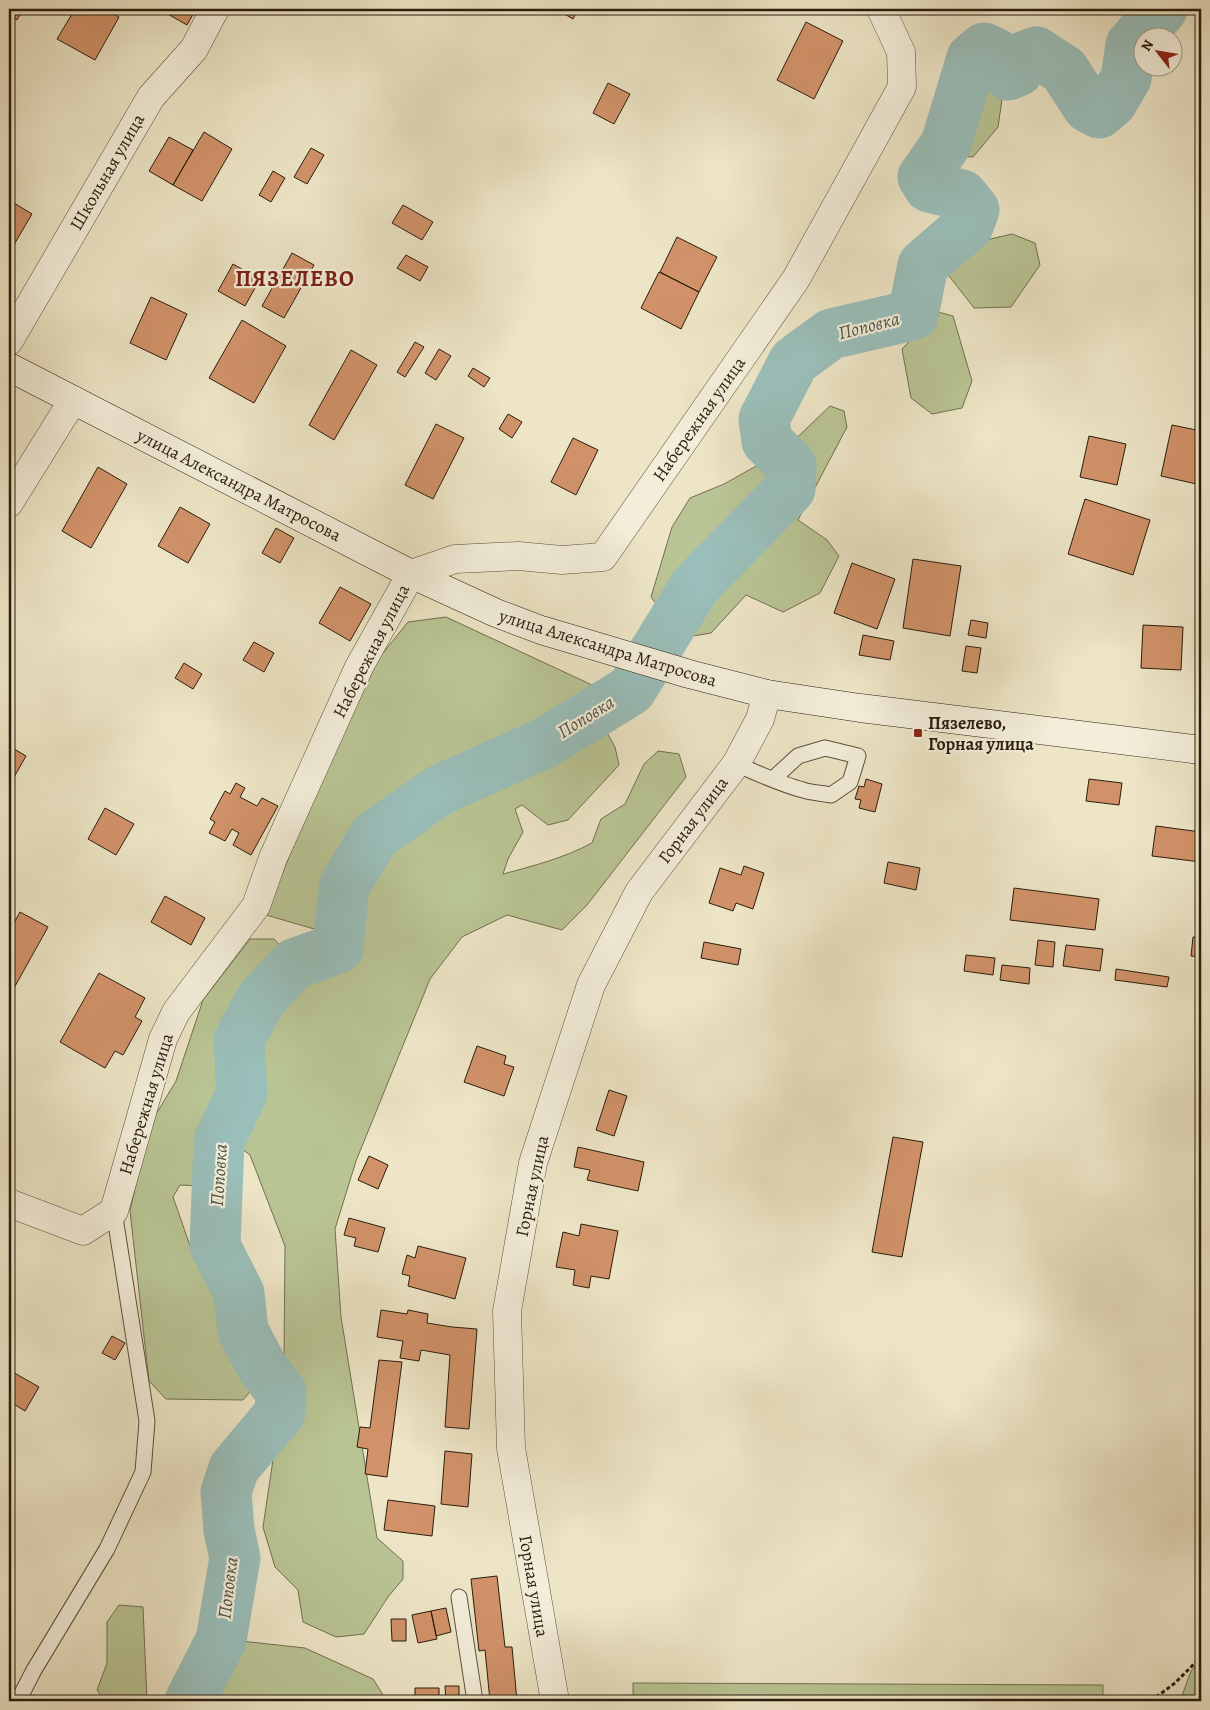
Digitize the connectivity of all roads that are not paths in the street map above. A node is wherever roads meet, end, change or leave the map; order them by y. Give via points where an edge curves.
1 (215, 9) edge
2 (881, 9) edge
3 (9, 341) edge
4 (9, 367) edge
5 (73, 400) junction
6 (9, 504) edge
7 (411, 574) junction
8 (766, 694) junction
9 (1201, 750) edge
10 (736, 764) junction
11 (772, 779) junction
12 (9, 1203) edge
13 (114, 1212) junction
14 (459, 1596) dead end
15 (18, 1701) edge
16 (475, 1701) edge
17 (554, 1701) edge

1 - 3 street, Школьная улица via 194,49 151,97
2 - 7 street, Набережная улица via 901,52 902,87 796,279 603,558 562,560 518,556 455,559
4 - 5 street, улица Александра Матросова
5 - 6 street
5 - 7 street, улица Александра Матросова
7 - 8 street, улица Александра Матросова via 496,614 541,630
7 - 13 street, Набережная улица via 359,667 273,858 256,906 176,1012 164,1039
8 - 9 street, улица Александра Матросова
8 - 10 street, Горная улица via 760,719
10 - 11 lane
10 - 17 street, Горная улица via 639,892 591,985 533,1163 507,1311 511,1448
11 - 11 lane via 803,790 831,795 850,782 858,756 825,748 798,756
12 - 13 street via 83,1231
13 - 15 lane via 147,1422 143,1472 107,1549
14 - 16 lane

